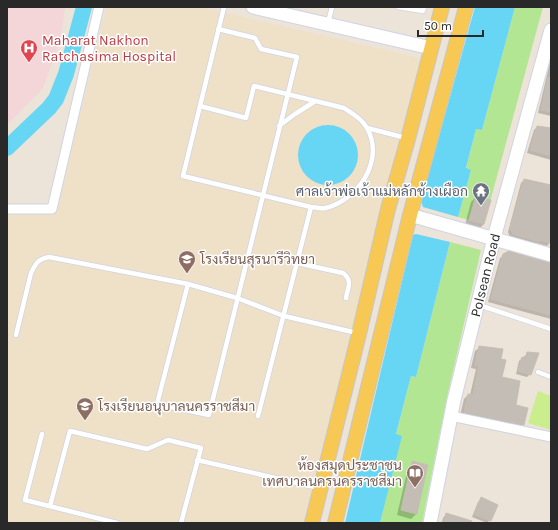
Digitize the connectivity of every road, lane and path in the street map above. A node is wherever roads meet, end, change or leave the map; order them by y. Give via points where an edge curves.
1 (99, 7) edge
2 (224, 7) edge
3 (254, 7) edge
4 (332, 7) edge
5 (398, 7) edge
6 (424, 7) edge
7 (442, 7) edge
8 (466, 7) edge
9 (328, 24) junction
10 (218, 29) junction
11 (551, 30) edge
12 (431, 48) junction
13 (288, 94) junction
14 (314, 102) junction
15 (200, 106) junction
16 (279, 126) junction
17 (367, 128) junction
18 (408, 139) junction
19 (263, 196) junction
20 (311, 207) junction
21 (7, 209) edge
22 (388, 209) junction
23 (410, 215) junction
24 (494, 238) junction
25 (551, 254) edge
26 (297, 263) junction
27 (188, 284) junction
28 (237, 298) junction
29 (346, 298) dead end
30 (477, 305) junction
31 (284, 316) junction
32 (551, 329) edge
33 (359, 334) junction
34 (16, 335) dead end
35 (538, 372) dead end
36 (551, 377) edge
37 (258, 416) dead end
38 (451, 416) junction
39 (42, 434) dead end
40 (551, 437) edge
41 (198, 460) junction
42 (320, 489) junction
43 (50, 506) junction
44 (117, 523) edge
45 (181, 523) edge
46 (312, 523) edge
47 (335, 523) edge
48 (430, 523) edge

1 - 21 street via 52,209
2 - 10 lane
3 - 9 street
4 - 9 lane
5 - 6 lane via 423,11
7 - 12 main road
8 - 23 main road
9 - 12 street
10 - 13 lane via 254,38 261,49 297,57
10 - 15 lane
11 - 24 street, Polsean Road
12 - 18 main road
13 - 14 lane
13 - 15 lane via 254,86 246,118
13 - 16 lane
14 - 16 lane
14 - 17 lane via 344,108
15 - 19 lane via 183,176
16 - 19 lane
17 - 18 lane
17 - 20 lane via 372,141 373,155 369,172 361,186 336,204 325,208
18 - 22 main road
19 - 20 lane
19 - 28 lane
20 - 26 lane
22 - 23 main road
22 - 33 main road
23 - 24 street
23 - 47 main road
24 - 25 street
24 - 30 street, Polsean Road
26 - 29 lane via 343,273 349,281
26 - 31 lane
27 - 28 lane
27 - 28 lane via 157,404 209,415
27 - 34 lane via 49,257 41,259 31,273
28 - 31 lane
30 - 32 lane
30 - 38 street, Polsean Road
31 - 33 lane
31 - 37 lane
33 - 42 main road
35 - 36 lane
38 - 40 street
38 - 48 street, Polsean Road
39 - 43 lane via 25,500
41 - 42 lane
41 - 43 lane via 201,448 168,440 147,449 70,431
41 - 45 lane
42 - 46 main road
43 - 44 lane

